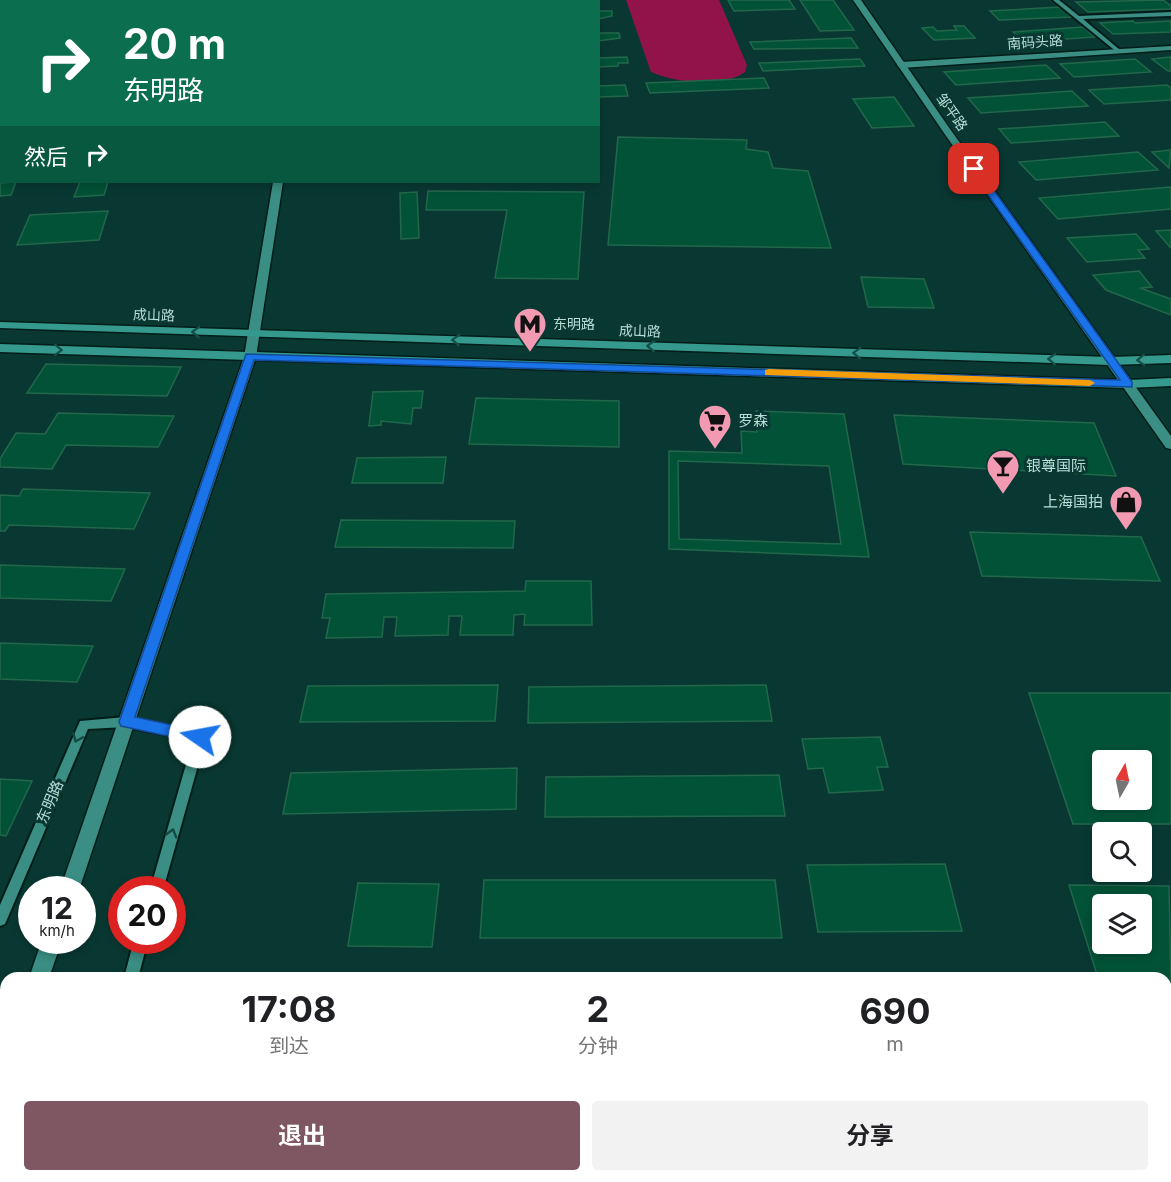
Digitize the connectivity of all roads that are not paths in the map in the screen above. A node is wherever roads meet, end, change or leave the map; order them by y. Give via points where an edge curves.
1 (857, 0) edge
2 (1056, 0) edge
3 (1171, 14) edge
4 (1079, 18) junction
5 (1171, 48) edge
6 (1118, 51) junction
7 (901, 65) junction
8 (278, 183) edge
9 (0, 325) edge
10 (255, 334) junction
11 (0, 348) edge
12 (250, 357) junction
13 (1171, 358) edge
14 (1110, 361) junction
15 (1171, 382) edge
16 (1128, 384) junction
17 (1171, 445) edge
18 (126, 722) junction
19 (74, 876) edge
20 (160, 876) edge
21 (0, 920) edge
22 (47, 954) edge
23 (137, 954) edge
24 (41, 972) edge
25 (132, 972) edge

1 - 7 street, 邹平路
2 - 4 lane
3 - 4 lane
4 - 6 lane
5 - 6 street, 南码头路
6 - 7 street, 南码头路
7 - 14 street, 邹平路
8 - 10 street
10 -> 9 main road, 成山路
10 - 12 street
14 -> 10 main road, 成山路
11 -> 12 main road
12 - 16 main road
12 - 18 street
13 -> 14 main road, 成山路
14 - 16 street, 邹平路
15 - 16 main road
16 - 17 street, 邹平路
18 - 19 street
20 -> 18 lane, 东明路 via 200,737
18 -> 21 lane, 东明路 via 84,724
22 - 24 street
23 - 25 lane

